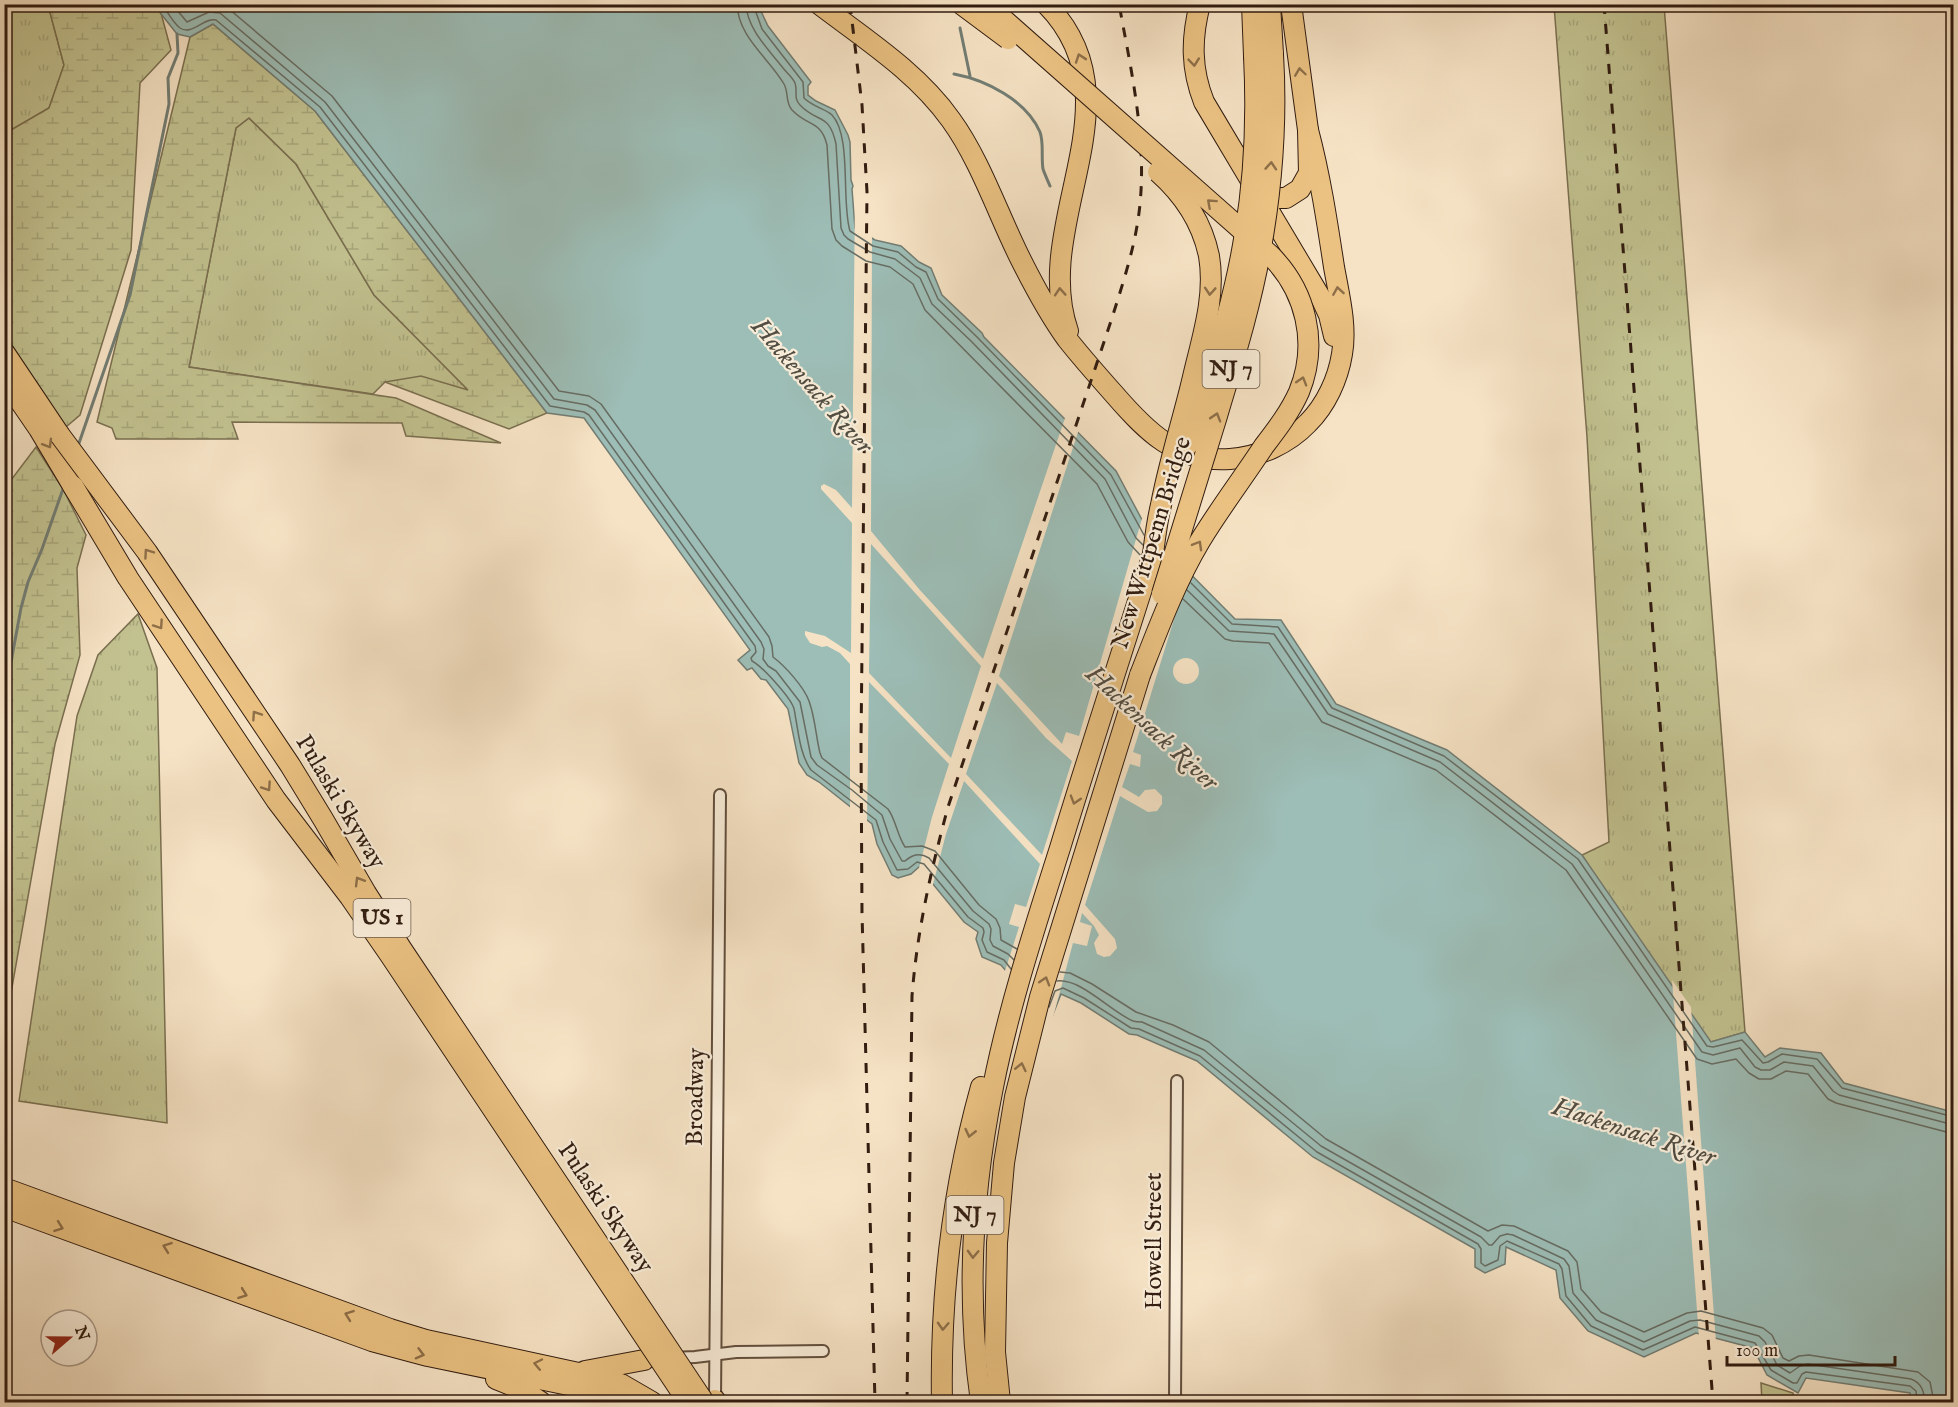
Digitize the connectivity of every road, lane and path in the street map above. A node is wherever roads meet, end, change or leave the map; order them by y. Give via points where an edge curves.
1 (819, 4) edge
2 (961, 4) edge
3 (986, 4) edge
4 (1046, 4) edge
5 (1200, 4) edge
6 (1252, 4) edge
7 (1270, 4) edge
8 (1291, 4) edge
9 (1264, 55) junction
10 (1308, 130) junction
11 (1240, 162) junction
12 (1074, 348) junction
13 (4, 352) edge
14 (4, 378) edge
15 (1331, 389) junction
16 (1153, 555) junction
17 (1140, 675) junction
18 (720, 795) dead end
19 (1020, 978) junction
20 (1177, 1081) dead end
21 (4, 1188) edge
22 (4, 1207) edge
23 (997, 1313) junction
24 (823, 1351) dead end
25 (715, 1354) junction
26 (644, 1360) junction
27 (452, 1361) junction
28 (576, 1372) junction
29 (627, 1398) edge
30 (541, 1402) edge
31 (652, 1402) edge
32 (688, 1402) edge
33 (712, 1402) edge
34 (942, 1402) edge
35 (981, 1402) edge
36 (1000, 1402) edge
37 (1015, 1402) edge
38 (1174, 1402) edge

1 - 12 highway via 909,75 951,119 1038,292
2 -> 16 highway, bridge via 1004,36 1170,183 1190,207 1203,237 1210,270 1210,300 1161,504
17 -> 3 highway, bridge via 1169,602 1199,542 1298,394 1308,358 1305,312 1290,279 1269,254
12 -> 4 highway via 1062,309 1059,272 1085,124 1087,88 1073,42
5 -> 11 highway via 1192,48 1197,84
6 - 9 highway, NJ 7
7 - 9 highway, NJ 7
10 -> 8 highway
9 - 16 highway, New Wittpenn Bridge / NJ 7, bridge via 1256,91 1250,200 1228,313
17 -> 9 highway, New Wittpenn Bridge / NJ 7, bridge via 1256,274 1271,171 1274,109
10 - 11 highway via 1309,172 1300,189 1290,196 1277,198 1265,194
15 -> 10 highway via 1342,356 1343,327 1319,171
11 - 15 highway via 1329,315 1334,339
12 - 15 highway via 1147,431 1172,447 1201,458 1234,459 1273,448 1309,423
33 -> 13 highway, Pulaski Skyway / US 1, bridge via 401,948 307,791 141,543 59,434
14 -> 32 highway, Pulaski Skyway / US 1, bridge via 146,606 276,800 384,947
16 -> 19 highway, New Wittpenn Bridge / NJ 7
23 -> 17 highway, New Wittpenn Bridge / NJ 7 via 997,1243 1013,1105 1029,1037
18 - 25 street, Broadway
19 -> 34 highway via 998,1029 960,1178 945,1284
19 -> 35 highway, New Wittpenn Bridge / NJ 7 via 987,1122 975,1213 973,1315
20 - 38 street, Howell Street
28 -> 21 highway via 407,1335
22 -> 27 highway via 357,1336
23 - 36 highway, NJ 7 via 995,1352
23 - 37 highway
24 - 25 street
25 - 26 street
25 - 33 street, Broadway
26 - 28 highway
26 - 29 street via 634,1371
27 - 29 highway
27 - 30 highway via 514,1386
28 - 29 highway via 609,1380
29 - 31 highway

